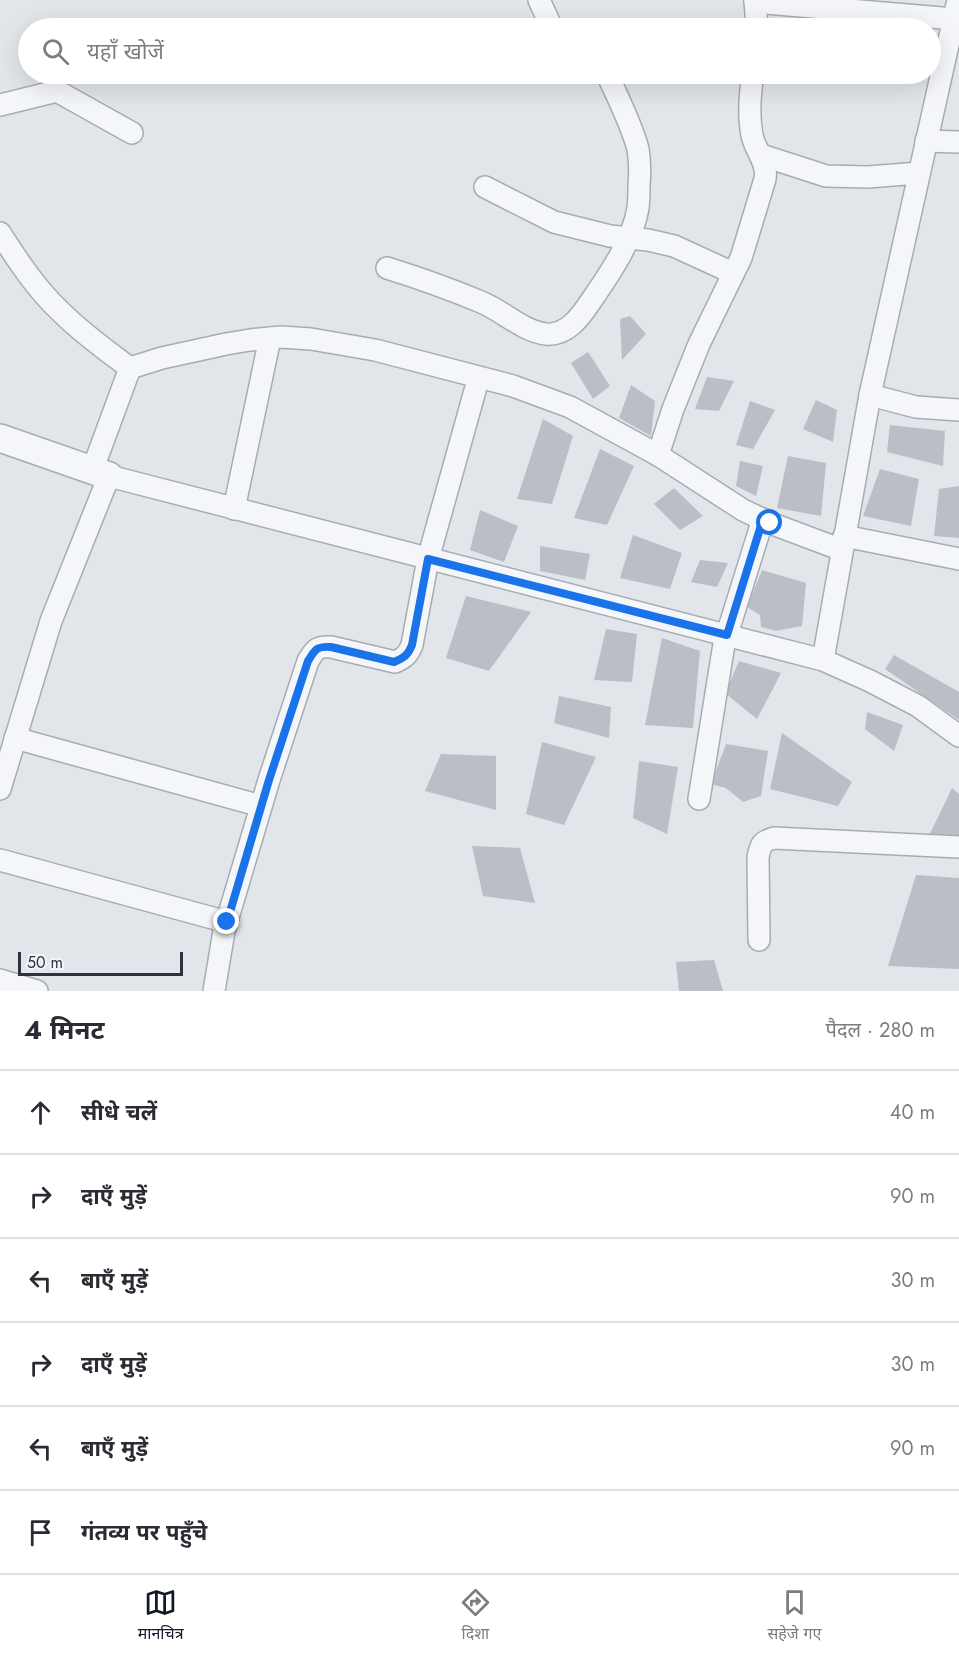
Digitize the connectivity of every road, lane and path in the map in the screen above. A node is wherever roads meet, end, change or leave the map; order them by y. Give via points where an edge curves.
1 (539, 0) edge
2 (755, 1) edge
3 (956, 9) edge
4 (547, 18) edge
5 (756, 18) edge
6 (941, 77) edge
7 (611, 84) edge
8 (751, 84) edge
9 (940, 84) edge
10 (0, 105) edge
11 (132, 132) dead end
12 (927, 141) junction
13 (959, 142) edge
14 (761, 155) junction
15 (919, 173) junction
16 (485, 187) dead end
17 (0, 232) edge
18 (629, 237) junction
19 (387, 268) dead end
20 (733, 273) junction
21 (270, 338) junction
22 (130, 369) junction
23 (476, 387) dead end
24 (870, 395) junction
25 (959, 410) edge
26 (0, 438) edge
27 (658, 455) junction
28 (100, 473) junction
29 (234, 509) junction
30 (763, 519) junction
31 (843, 543) junction
32 (428, 559) junction
33 (959, 559) edge
34 (727, 635) junction
35 (823, 660) junction
36 (959, 736) edge
37 (15, 738) junction
38 (0, 789) edge
39 (699, 799) dead end
40 (261, 806) junction
41 (959, 848) edge
42 (0, 860) edge
43 (227, 922) junction
44 (759, 940) dead end
45 (0, 980) edge
46 (38, 991) edge
47 (214, 991) edge

1 - 4 street
2 - 3 street
2 - 5 street
3 - 6 street
7 - 18 street via 638,151 638,210
8 - 14 street via 752,134
9 - 12 street
10 - 11 street via 57,91
12 - 13 street
12 - 15 street
14 - 15 street via 826,176
14 - 20 street via 765,179
15 - 24 street
16 - 18 street via 554,222
17 - 22 street via 24,271 61,312
18 - 19 street via 585,310 569,328 547,334 437,284
18 - 20 street via 674,246
20 - 27 street via 699,344
21 - 22 street via 162,358
21 - 27 street via 311,339 375,350 513,386 570,407
21 - 29 street
22 - 28 street
23 - 32 street
24 - 25 street via 916,407
24 - 31 street
26 - 28 street
27 - 30 street
28 - 29 street
28 - 37 street
29 - 32 street
30 - 31 street
30 - 34 street
31 - 33 street
31 - 35 street
32 - 34 street
32 - 40 street via 408,654 394,662 331,647 316,649 308,661
34 - 35 street
34 - 39 street
35 - 36 street via 918,706
37 - 38 street
37 - 40 street
40 - 43 street
41 - 44 street via 774,838 765,841 758,857
42 - 43 street
43 - 47 street
45 - 46 street

